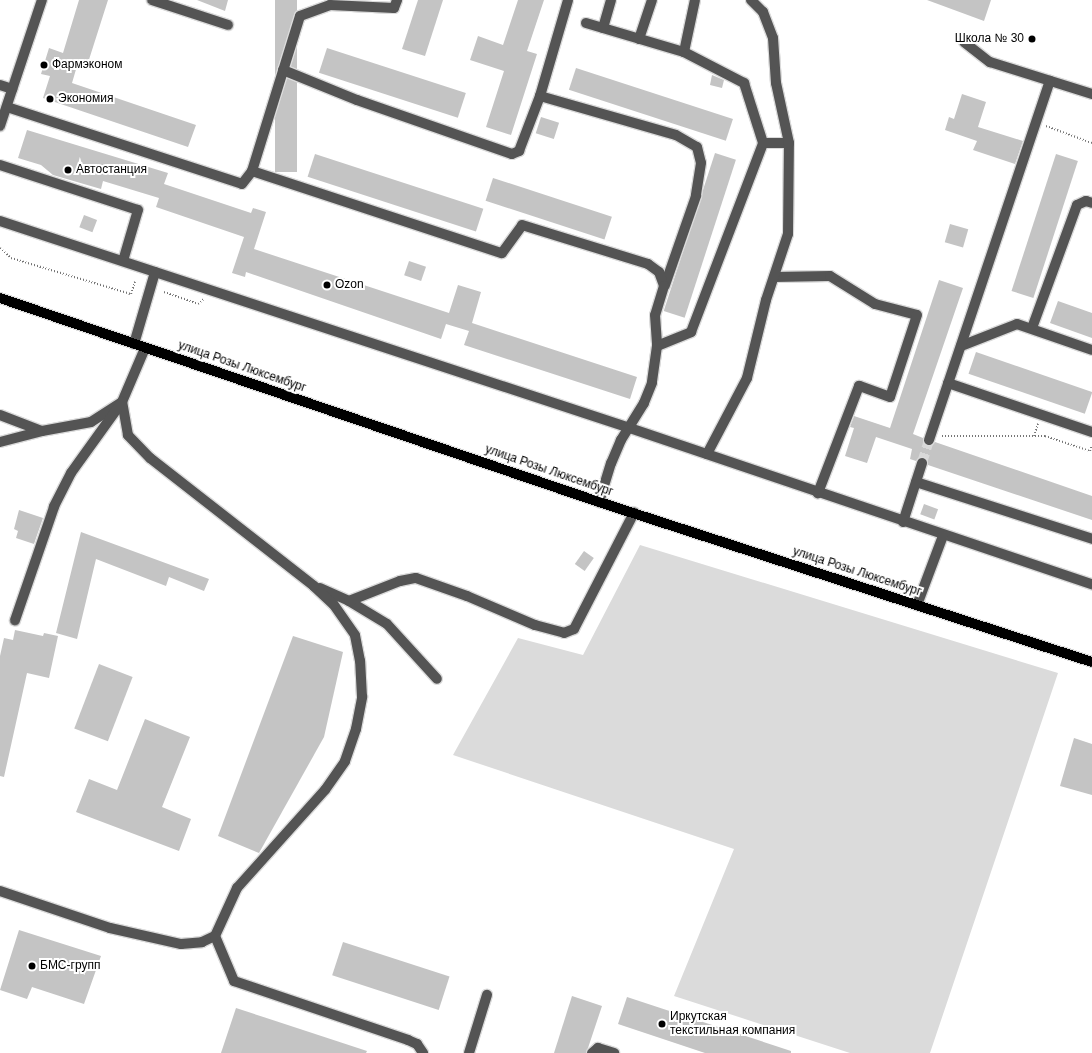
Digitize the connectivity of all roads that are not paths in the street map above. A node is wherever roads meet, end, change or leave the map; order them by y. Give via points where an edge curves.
1 (42, 0) edge
2 (152, 0) edge
3 (397, 0) edge
4 (568, 0) edge
5 (611, 0) edge
6 (652, 0) edge
7 (694, 0) edge
8 (751, 0) edge
9 (586, 23) dead end
10 (228, 26) dead end
11 (603, 28) junction
12 (639, 40) junction
13 (964, 42) dead end
14 (684, 52) junction
15 (283, 70) junction
16 (1050, 81) junction
17 (0, 85) edge
18 (12, 89) junction
19 (1092, 94) edge
20 (540, 96) junction
21 (7, 107) junction
22 (0, 126) edge
23 (763, 143) junction
24 (789, 143) junction
25 (0, 165) edge
26 (252, 171) junction
27 (1092, 202) edge
28 (0, 221) edge
29 (123, 261) junction
30 (154, 272) junction
31 (774, 277) junction
32 (664, 286) junction
33 (0, 298) edge
34 (1032, 328) junction
35 (134, 344) junction
36 (657, 346) junction
37 (961, 346) junction
38 (145, 348) junction
39 (1092, 350) edge
40 (948, 383) junction
41 (122, 402) junction
42 (0, 415) edge
43 (630, 428) junction
44 (42, 431) junction
45 (1092, 432) edge
46 (930, 438) tunnel mouth
47 (0, 442) edge
48 (708, 454) junction
49 (922, 463) tunnel mouth
50 (916, 482) junction
51 (818, 493) junction
52 (599, 502) junction
53 (634, 513) junction
54 (903, 522) junction
55 (943, 536) junction
56 (1092, 539) edge
57 (1092, 584) edge
58 (314, 586) junction
59 (348, 601) junction
60 (917, 605) junction
61 (15, 620) dead end
62 (1092, 662) edge
63 (437, 679) dead end
64 (0, 891) edge
65 (215, 936) junction
66 (487, 995) dead end
67 (423, 1053) edge
68 (469, 1053) edge
69 (592, 1053) edge
70 (614, 1053) edge

1 - 18 street
2 - 10 street
3 - 15 street via 394,8 330,5 300,16
4 - 20 street
5 - 11 street
6 - 12 street
7 - 14 street
8 - 24 street via 763,12 773,38 776,83
9 - 11 street
11 - 12 street
12 - 14 street
13 - 16 street via 990,62
14 - 23 street via 744,83
15 - 20 street via 357,100 512,154 519,151
15 - 26 street
16 - 19 street
16 - 37 street
17 - 18 street
18 - 21 street
20 - 32 street via 676,135 698,147 701,163 696,196
21 - 22 street
21 - 26 street via 242,184
23 - 24 street
23 - 36 street via 691,332
24 - 31 street via 788,234
25 - 29 street via 138,210
26 - 32 street via 502,253 522,225 648,264 659,272
27 - 34 street via 1086,201 1077,205
28 - 29 street
29 - 30 street
30 - 35 street
30 - 43 street
31 - 48 street via 747,378
31 - 51 street via 830,276 875,304 916,315 890,397 859,386
32 - 36 street via 655,315
33 - 35 main road, улица Розы Люксембург
34 - 37 street via 1017,324
34 - 39 street
35 - 38 main road, улица Розы Люксембург
36 - 43 street via 652,383
37 - 40 street
38 - 41 street
38 - 52 main road, улица Розы Люксембург
40 - 45 street
40 - 46 street
41 - 44 street via 91,422
41 - 58 street via 128,434 150,458
41 - 61 street via 71,473
42 - 44 street
43 - 48 street
43 - 52 street via 611,463
44 - 47 street
48 - 51 street
49 - 50 street
50 - 54 street
50 - 56 street
51 - 54 street
52 - 53 main road, улица Розы Люксембург
53 - 59 street via 574,629 564,633 535,625 416,578 400,580
53 - 60 main road, улица Розы Люксембург
54 - 55 street
55 - 57 street
55 - 60 street
58 - 59 street
58 - 65 street via 333,604 355,635 360,661 362,697 356,729 345,761 325,790 237,888
59 - 63 street via 388,624
60 - 62 main road, улица Розы Люксембург
64 - 65 street via 110,928 181,944 202,942
65 - 67 street via 234,981 408,1040 417,1044
66 - 68 street
69 - 70 street via 598,1048

